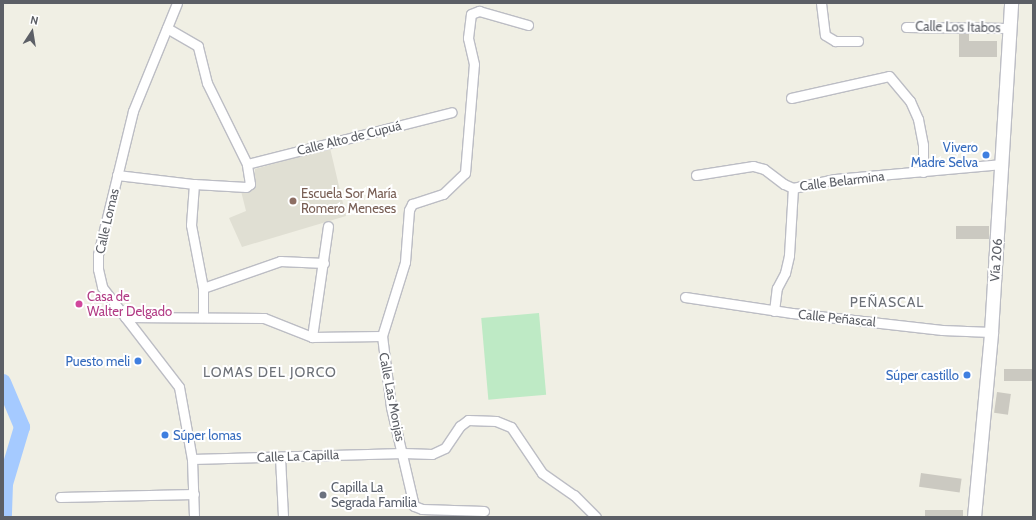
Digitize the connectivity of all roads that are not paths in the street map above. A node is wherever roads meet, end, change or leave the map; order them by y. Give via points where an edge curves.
1 (178, 3) edge
2 (821, 3) edge
3 (1011, 3) edge
4 (528, 25) dead end
5 (906, 27) dead end
6 (167, 28) junction
7 (1010, 28) junction
8 (858, 41) dead end
9 (791, 98) dead end
10 (452, 112) dead end
11 (247, 164) junction
12 (1002, 164) junction
13 (923, 172) junction
14 (117, 175) junction
15 (696, 175) dead end
16 (194, 184) junction
17 (793, 188) junction
18 (328, 226) dead end
19 (324, 263) junction
20 (203, 288) junction
21 (685, 297) dead end
22 (774, 310) junction
23 (125, 317) junction
24 (203, 317) junction
25 (991, 332) junction
26 (382, 336) junction
27 (312, 337) junction
28 (403, 453) junction
29 (280, 457) junction
30 (192, 459) junction
31 (194, 494) junction
32 (60, 497) dead end
33 (484, 511) dead end
34 (194, 517) edge
35 (283, 517) edge
36 (596, 517) edge
37 (974, 517) edge

1 - 6 street, Calle Lomas
2 - 8 street via 825,35 835,41
3 - 7 main road, Vía 206
4 - 26 street, Calle Las Monjas via 479,11 471,14 468,38 474,64 465,173 443,194 412,204 409,210 405,262
5 - 7 street, Calle Los Itabos
6 - 11 street via 198,46 207,83
6 - 14 street, Calle Lomas via 133,111
7 - 12 main road, Vía 206
9 - 13 street via 889,76 910,101 918,119 923,146
10 - 11 street, Calle Alto de Cupuá
11 - 16 street via 250,179 246,187
12 - 13 street, Calle Belarmina
12 - 25 main road, Vía 206
13 - 17 street, Calle Belarmina via 835,179
14 - 16 street
14 - 23 street, Calle Lomas via 98,255 98,269 102,287
15 - 17 street, Calle Belarmina via 754,166 764,169
16 - 20 street via 191,225
17 - 22 street via 789,255 777,288
18 - 19 street
19 - 20 street via 280,261
19 - 27 street
20 - 24 street
21 - 22 street, Calle Peñascal
22 - 25 street, Calle Peñascal via 942,330
23 - 24 street
23 - 30 street, Calle Lomas via 179,387
24 - 27 street via 264,318
25 - 37 main road, Vía 206
26 - 27 street
26 - 28 street, Calle Las Monjas via 391,407
28 - 29 street, Calle La Capilla
28 - 33 street, Calle Las Monjas via 414,506 422,509
28 - 36 street, Calle La Capilla via 432,454 445,448 460,426 468,420 503,423 511,428 542,473 574,495
29 - 30 street, Calle La Capilla
29 - 35 street
30 - 31 street, Calle Lomas
31 - 32 street
31 - 34 street, Calle Lomas

